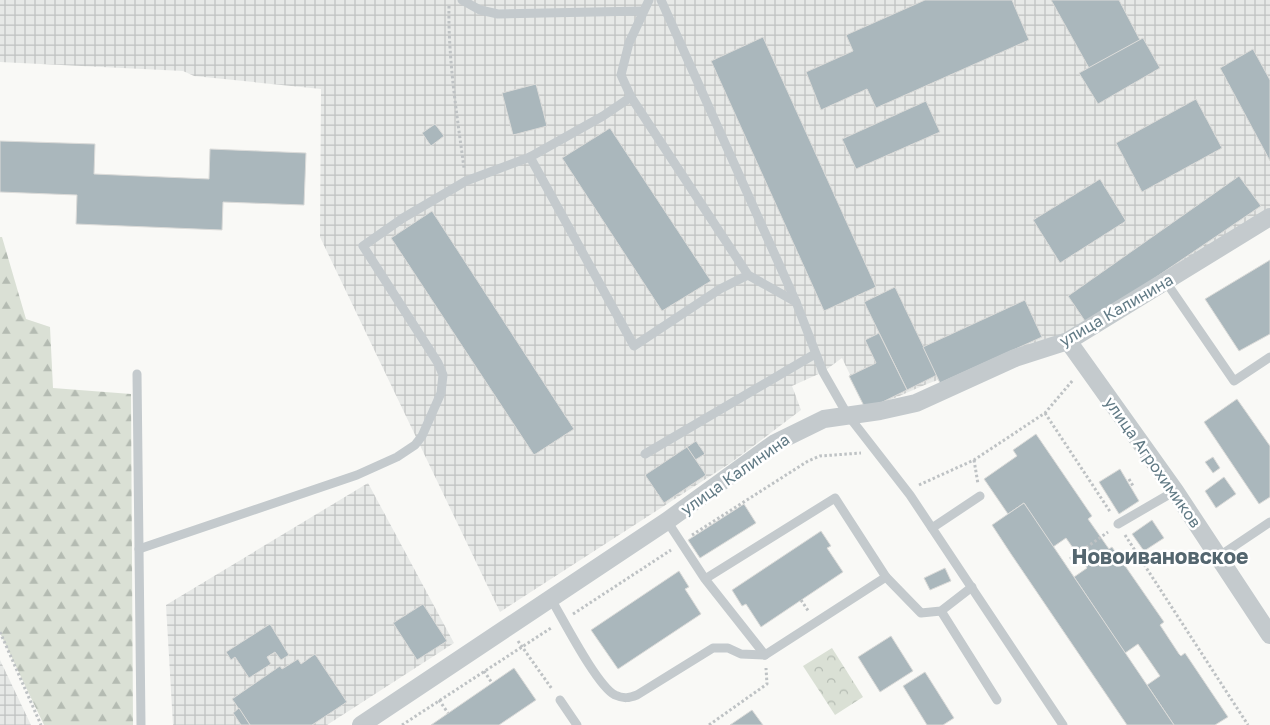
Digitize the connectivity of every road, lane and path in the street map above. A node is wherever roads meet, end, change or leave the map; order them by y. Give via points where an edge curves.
1 (449, 0) edge
2 (462, 0) edge
3 (650, 0) edge
4 (661, 0) edge
5 (643, 11) junction
6 (631, 97) junction
7 (530, 157) junction
8 (466, 181) junction
9 (1270, 217) edge
10 (748, 275) junction
11 (1166, 282) junction
12 (796, 302) junction
13 (1068, 340) junction
14 (815, 354) junction
15 (1270, 357) edge
16 (1086, 366) junction
17 (137, 374) dead end
18 (1045, 413) junction
19 (847, 414) junction
20 (879, 452) junction
21 (645, 454) dead end
22 (974, 460) junction
23 (907, 490) junction
24 (1175, 491) junction
25 (980, 496) joint
26 (667, 521) junction
27 (1270, 522) edge
28 (1118, 524) junction
29 (932, 528) junction
30 (681, 542) junction
31 (139, 550) junction
32 (1218, 557) junction
33 (1070, 559) dead end
34 (886, 577) junction
35 (705, 579) junction
36 (972, 587) junction
37 (551, 599) junction
38 (941, 611) junction
39 (563, 620) junction
40 (508, 627) junction
41 (0, 632) edge
42 (1270, 635) edge
43 (522, 647) junction
44 (765, 655) junction
45 (484, 671) junction
46 (492, 683) dead end
47 (439, 700) junction
48 (560, 700) joint
49 (998, 700) dead end
50 (448, 713) dead end
51 (41, 725) edge
52 (141, 725) edge
53 (362, 725) edge
54 (402, 725) edge
55 (578, 725) edge
56 (709, 725) edge
57 (1063, 725) edge
58 (1248, 725) edge

1 - 8 path via 453,86
2 - 5 lane via 480,10 498,14
3 - 5 lane
4 - 12 lane
5 - 6 lane via 629,43 622,76
6 - 7 lane
6 - 10 lane
7 - 8 lane
7 - 10 lane via 634,346 720,289
8 - 31 lane via 363,246 443,375 441,394 415,445 397,457 356,475
9 - 11 street, улица Калинина
10 - 12 lane
11 - 13 street, улица Калинина
11 - 15 lane via 1234,381
12 - 14 lane
13 - 16 street, улица Агрохимиков
13 - 19 street, улица Калинина via 1015,358 916,402 880,411
14 - 19 lane
14 - 21 lane
16 - 18 path
16 - 24 street, улица Агрохимиков
17 - 31 lane
18 - 22 path
18 - 28 path
19 - 20 lane
19 - 26 street, улица Калинина via 806,426 775,443
20 - 23 lane
20 - 30 path via 820,456 808,461
22 - 23 path
22 - 25 path
23 - 29 lane
24 - 28 lane
24 - 32 street, улица Агрохимиков
25 - 29 lane
26 - 30 lane
26 - 37 street, улица Калинина
27 - 32 lane
28 - 33 path
28 - 58 path
29 - 36 lane
30 - 35 lane
30 - 39 path
31 - 52 lane
32 - 42 street, улица Агрохимиков
34 - 35 lane via 835,498
34 - 38 lane via 921,613
34 - 44 lane
35 - 44 lane
36 - 38 lane
36 - 57 lane
37 - 39 lane
37 - 40 street, улица Калинина
38 - 49 lane
39 - 43 path
39 - 44 lane via 600,679 613,694 626,698 638,695 714,648
40 - 43 path
40 - 53 street, улица Калинина
41 - 51 path
43 - 45 path
43 - 48 path
44 - 56 path via 767,684
45 - 46 path
45 - 47 path
47 - 50 path
47 - 54 path
48 - 55 lane

